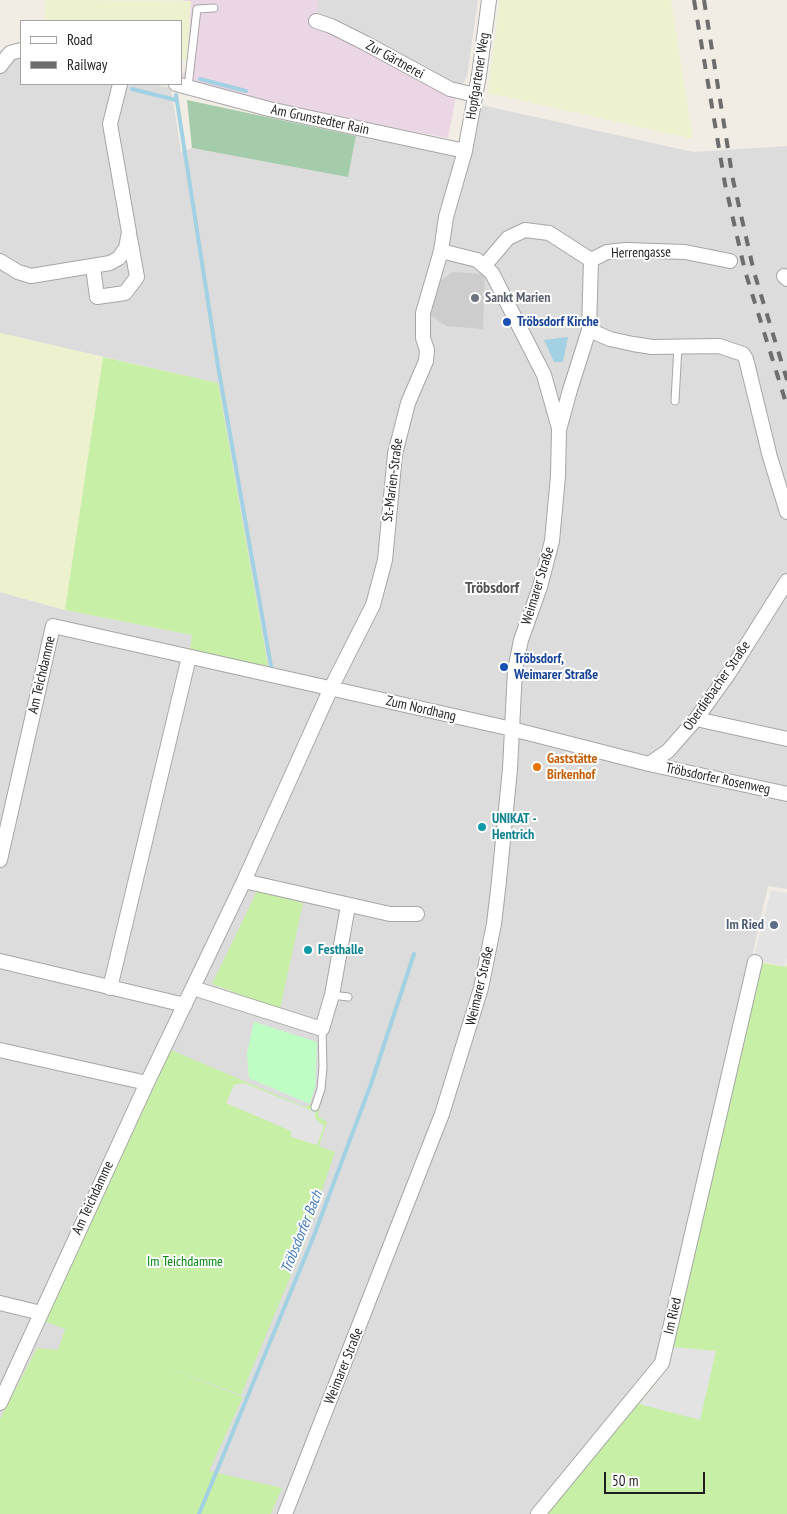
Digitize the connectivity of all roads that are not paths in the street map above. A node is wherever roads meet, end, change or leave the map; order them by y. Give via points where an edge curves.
1 (490, 0) edge
2 (214, 8) dead end
3 (316, 21) dead end
4 (20, 50) edge
5 (0, 66) edge
6 (120, 85) edge
7 (182, 85) edge
8 (475, 95) junction
9 (465, 151) junction
10 (129, 232) junction
11 (441, 251) junction
12 (591, 260) junction
13 (0, 261) edge
14 (730, 261) dead end
15 (486, 265) junction
16 (94, 267) junction
17 (589, 330) junction
18 (678, 346) junction
19 (675, 401) dead end
20 (560, 430) junction
21 (783, 478) edge
22 (787, 512) edge
23 (787, 581) edge
24 (189, 657) junction
25 (331, 688) junction
26 (696, 719) junction
27 (512, 729) junction
28 (787, 739) edge
29 (649, 764) junction
30 (787, 794) edge
31 (0, 860) edge
32 (244, 881) junction
33 (348, 906) junction
34 (416, 914) dead end
35 (0, 962) edge
36 (754, 962) dead end
37 (110, 988) junction
38 (193, 988) junction
39 (332, 994) junction
40 (348, 996) dead end
41 (185, 1005) junction
42 (322, 1029) junction
43 (0, 1050) edge
44 (147, 1083) junction
45 (315, 1107) dead end
46 (0, 1303) edge
47 (40, 1313) junction
48 (0, 1403) edge
49 (285, 1514) edge
50 (538, 1514) edge

1 - 8 street, Hopfgartener Weg
2 - 7 lane via 197,9
3 - 8 street, Zur Gärtnerei via 365,42 450,89
4 - 5 street via 10,53
6 - 10 street via 110,124
7 - 9 street, Am Grunstedter Rain via 269,109
8 - 9 street, Hopfgartener Weg
9 - 11 street, St.-Marien-Straße via 446,217
10 - 16 street via 126,248 119,258
10 - 16 street via 136,277 125,293 97,297
11 - 15 street
11 - 25 street, St.-Marien-Straße via 423,313 426,361 408,403 395,454 382,574 368,620
12 - 14 street, Herrengasse via 607,252 626,250 685,252
12 - 15 street, Herrengasse via 549,233 525,230 508,238
12 - 17 street, Weimarer Straße
13 - 16 street via 31,276
15 - 20 street, Weimarer Straße via 544,375
17 - 18 street via 633,344
17 - 20 street, Weimarer Straße
18 - 19 lane
18 - 21 street via 719,346 743,354 770,457
20 - 27 street, Weimarer Straße via 552,541 521,640
21 - 22 street
23 - 26 street, Oberdiebacher Straße
24 - 25 street, Am Teichdamme
24 - 31 street, Am Teichdamme via 53,626
24 - 37 street
25 - 27 street, Zum Nordhang
25 - 32 street, Am Teichdamme
26 - 28 street
26 - 29 street, Oberdiebacher Straße via 668,750
27 - 29 street
27 - 49 street, Weimarer Straße via 494,924 464,1048 391,1248
29 - 30 street, Tröbsdorfer Rosenweg
32 - 33 street
32 - 38 street, Am Teichdamme
33 - 34 street via 390,914
33 - 39 street
35 - 37 street
36 - 50 street, Im Ried via 662,1363
37 - 41 street
38 - 41 street, Am Teichdamme
38 - 42 street
39 - 40 lane
39 - 42 street
41 - 44 street, Am Teichdamme
42 - 45 lane via 323,1067
43 - 44 street
44 - 47 street, Am Teichdamme
46 - 47 street
47 - 48 street, Am Teichdamme

